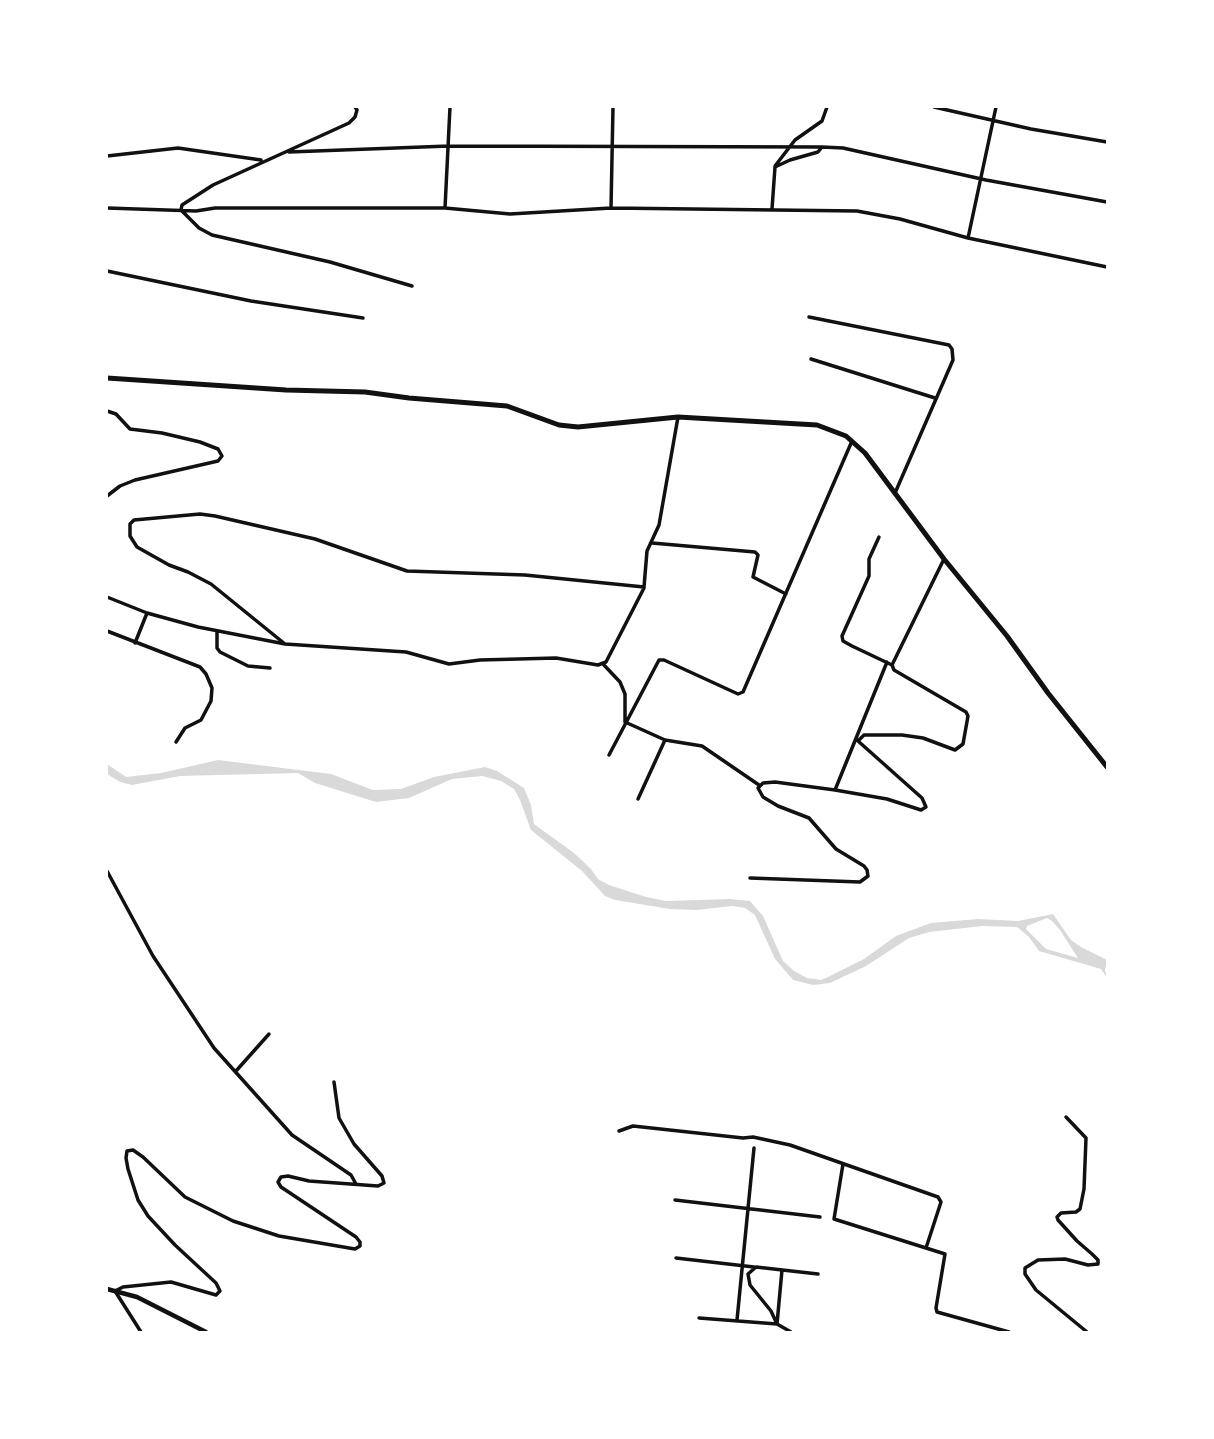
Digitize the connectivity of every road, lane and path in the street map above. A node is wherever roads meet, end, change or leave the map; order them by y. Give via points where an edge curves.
1 (355, 107) edge
2 (450, 107) edge
3 (613, 107) edge
4 (827, 107) edge
5 (933, 107) edge
6 (996, 107) edge
7 (993, 121) junction
8 (1107, 142) edge
9 (449, 146) junction
10 (613, 147) junction
11 (791, 147) junction
12 (822, 147) junction
13 (289, 152) junction
14 (107, 156) edge
15 (263, 161) junction
16 (775, 167) junction
17 (981, 179) junction
18 (1107, 202) edge
19 (107, 208) edge
20 (445, 208) junction
21 (611, 208) junction
22 (772, 209) junction
23 (181, 210) junction
24 (968, 238) junction
25 (1107, 267) edge
26 (107, 271) edge
27 (412, 286) dead end
28 (809, 317) dead end
29 (363, 318) dead end
30 (811, 359) dead end
31 (107, 378) edge
32 (935, 398) junction
33 (107, 411) edge
34 (678, 417) junction
35 (852, 441) junction
36 (895, 494) junction
37 (107, 496) edge
38 (879, 537) dead end
39 (652, 542) junction
40 (944, 559) junction
41 (644, 587) junction
42 (786, 594) junction
43 (107, 597) edge
44 (147, 612) junction
45 (217, 631) junction
46 (107, 632) edge
47 (135, 644) junction
48 (285, 644) junction
49 (889, 663) junction
50 (603, 664) junction
51 (270, 668) dead end
52 (625, 722) junction
53 (665, 740) junction
54 (176, 742) dead end
55 (609, 755) dead end
56 (1107, 767) edge
57 (759, 785) junction
58 (835, 790) junction
59 (638, 799) dead end
60 (107, 871) edge
61 (750, 878) dead end
62 (269, 1034) dead end
63 (236, 1072) junction
64 (334, 1082) dead end
65 (1066, 1117) dead end
66 (619, 1131) dead end
67 (754, 1148) dead end
68 (842, 1164) junction
69 (356, 1184) junction
70 (675, 1200) dead end
71 (748, 1209) junction
72 (820, 1217) dead end
73 (926, 1248) junction
74 (676, 1258) dead end
75 (743, 1265) junction
76 (756, 1267) junction
77 (782, 1270) junction
78 (818, 1274) dead end
79 (107, 1289) edge
80 (115, 1291) junction
81 (699, 1318) dead end
82 (737, 1321) junction
83 (777, 1324) junction
84 (142, 1332) edge
85 (206, 1332) edge
86 (791, 1332) edge
87 (1009, 1332) edge
88 (1087, 1332) edge

1 - 13 street via 355,117 349,123
2 - 9 street
3 - 10 street
4 - 11 street via 822,121
5 - 7 street
6 - 7 street
7 - 8 street
7 - 17 street
9 - 10 street
9 - 13 street
9 - 20 street
10 - 11 street
10 - 21 street
11 - 12 street
11 - 16 street
12 - 16 street
12 - 17 street
13 - 15 street
14 - 15 street via 178,148
15 - 23 street via 213,185
16 - 22 street
17 - 18 street
17 - 24 street
19 - 23 street
20 - 21 street via 510,214
20 - 23 street
21 - 22 street
22 - 24 street via 857,211
23 - 27 street via 212,235 321,259
24 - 25 street
26 - 29 street via 251,301
28 - 32 street via 949,345 953,360
30 - 32 street
31 - 34 main road via 365,392 507,406 578,427
32 - 36 street
33 - 37 street via 117,414 130,429 200,442 218,449 222,456 218,461 135,480
34 - 35 main road via 817,425
34 - 39 street
35 - 36 main road
35 - 42 street
36 - 40 main road
38 - 49 street via 869,559 869,576 842,636 852,646
39 - 41 street
39 - 42 street via 755,552 753,577
40 - 49 street
40 - 56 main road
41 - 48 street via 407,570 315,539 200,514 130,524 137,547 211,584
41 - 50 street
42 - 52 street via 741,694 659,660
43 - 44 street
44 - 45 street
44 - 47 street
45 - 48 street
45 - 51 street via 220,652 248,666
46 - 47 street
47 - 54 street via 200,667 209,679 211,701 201,720 185,728
48 - 50 street via 406,652 449,664 556,658
49 - 58 street
49 - 58 street via 965,712 962,744 955,750 902,736 864,735 858,741 922,798 923,809
50 - 52 street via 620,681 625,694
52 - 53 street
52 - 55 street
53 - 57 street via 702,746
53 - 59 street
57 - 58 street via 775,782
57 - 61 street via 759,793 771,802 809,818 836,849 864,866 868,876 860,882
60 - 63 street via 167,978 214,1048
62 - 63 street
63 - 69 street via 292,1135 351,1175
64 - 69 street via 339,1118 384,1180 378,1186
65 - 88 street via 1086,1138 1084,1189 1080,1209 1057,1217 1098,1264 1038,1260 1025,1268 1025,1274 1036,1290
66 - 68 street via 633,1126 753,1137
67 - 71 street
68 - 73 street via 834,1219
68 - 73 street via 938,1197 941,1202
69 - 80 street via 288,1176 278,1182 356,1237 360,1242 355,1249 279,1236 208,1210 178,1192 130,1150 126,1154 128,1169 148,1216 220,1291 216,1295 171,1282
70 - 71 street
71 - 72 street
71 - 75 street
73 - 87 street via 946,1256 937,1312
74 - 75 street
75 - 76 street
75 - 82 street
76 - 77 street
76 - 83 street via 747,1279
77 - 78 street
77 - 83 street
79 - 80 street
80 - 84 street
80 - 85 street via 137,1297
81 - 82 street
82 - 83 street
83 - 86 street

